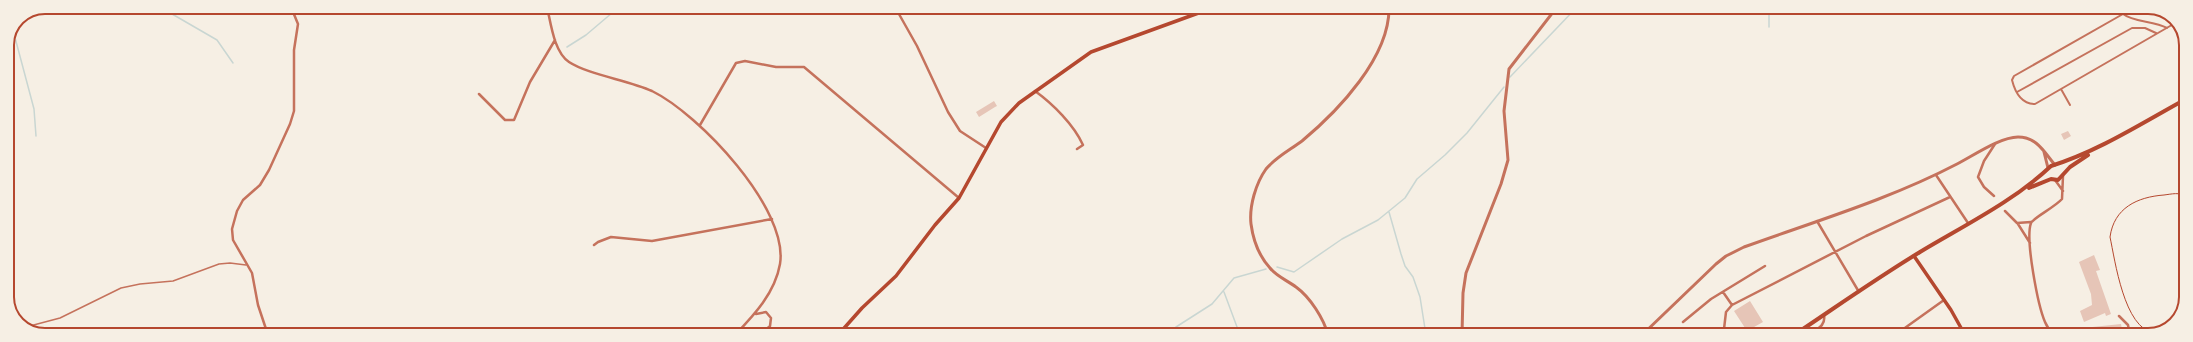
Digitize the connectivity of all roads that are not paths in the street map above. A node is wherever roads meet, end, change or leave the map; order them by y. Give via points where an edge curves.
1 (294, 14) edge
2 (549, 14) edge
3 (899, 14) edge
4 (1197, 14) edge
5 (1388, 14) edge
6 (1552, 14) edge
7 (2171, 25) edge
8 (2167, 28) junction
9 (2157, 34) junction
10 (556, 39) junction
11 (2061, 89) junction
12 (1035, 91) junction
13 (2018, 92) junction
14 (479, 94) dead end
15 (2179, 103) edge
16 (2070, 105) dead end
17 (700, 125) junction
18 (1995, 144) junction
19 (986, 148) junction
20 (2043, 148) junction
21 (2097, 148) junction
22 (1077, 149) dead end
23 (2056, 165) junction
24 (2048, 170) junction
25 (2063, 174) junction
26 (1936, 175) junction
27 (2053, 180) junction
28 (2023, 190) junction
29 (2063, 191) junction
30 (1994, 196) dead end
31 (1950, 197) junction
32 (959, 198) junction
33 (2005, 211) dead end
34 (772, 219) junction
35 (1817, 221) junction
36 (2031, 222) junction
37 (1968, 223) junction
38 (2017, 223) junction
39 (594, 245) dead end
40 (2031, 246) junction
41 (1835, 252) junction
42 (1914, 256) junction
43 (246, 265) junction
44 (1765, 266) dead end
45 (1723, 292) junction
46 (1859, 292) junction
47 (1944, 300) junction
48 (1732, 305) junction
49 (756, 314) junction
50 (1824, 315) junction
51 (2119, 316) dead end
52 (1683, 322) dead end
53 (33, 325) edge
54 (266, 328) edge
55 (742, 328) edge
56 (768, 328) edge
57 (844, 328) edge
58 (1325, 328) edge
59 (1462, 328) edge
60 (1649, 328) edge
61 (1724, 328) edge
62 (1804, 328) edge
63 (1819, 328) edge
64 (1905, 328) edge
65 (1961, 328) edge
66 (2050, 328) edge
67 (2129, 328) edge

1 - 43 street via 298,24 294,50 294,112 269,170 260,185 243,200 232,229 233,240
2 - 10 street
3 - 19 street via 960,131
4 - 12 main road via 1091,52
5 - 58 street via 1382,42 1362,79 1302,140 1272,163 1266,170 1253,201 1251,223 1260,253 1278,276 1304,294
6 - 59 street via 1509,69 1504,111 1508,160 1466,273
7 - 8 street
8 - 9 street
8 - 13 street via 2156,22 2128,18 2124,14 2014,76 2012,80
9 - 11 street
9 - 13 street via 2145,28 2132,28
10 - 14 street via 530,82 514,120 505,120
10 - 17 street via 560,53 569,62 652,91
11 - 13 street via 2034,104 2022,101
11 - 16 street
12 - 19 main road via 1009,112
12 - 22 street via 1046,99 1079,135 1083,145
15 - 21 main road
17 - 32 street via 736,63 745,60 776,67 804,67
17 - 34 street via 752,186
18 - 20 street via 2008,138 2019,137 2033,140
18 - 26 street
18 - 30 street via 1979,171 1978,178
19 - 32 main road
20 - 23 street
20 - 24 street
21 - 23 main road
21 - 25 main road
23 - 24 main road
23 - 25 main road via 2061,167
24 - 27 main road
24 - 28 main road
25 - 27 main road
25 - 29 street
26 - 31 street
26 - 35 street
27 - 28 main road
27 - 29 street
28 - 37 main road
29 - 36 street via 2062,199 2057,205
31 - 37 street
31 - 41 street
32 - 57 main road via 896,276
33 - 38 street
34 - 39 street via 652,241 611,237
34 - 49 street via 780,240 780,264 778,274
35 - 41 street
35 - 60 street via 1726,256
36 - 38 street
36 - 40 street
37 - 42 main road
38 - 40 street
40 - 66 street via 2032,267 2042,313
41 - 46 street
41 - 48 street
42 - 46 main road
42 - 47 main road
43 - 53 lane via 219,264 173,280 121,288 60,318
43 - 54 street via 252,273
44 - 45 street
45 - 48 street
45 - 52 street
46 - 50 main road
47 - 64 street
47 - 65 main road
48 - 61 street via 1726,312
49 - 55 street
49 - 56 street via 766,312 771,318
50 - 62 main road
50 - 63 street via 1825,321
51 - 67 street

